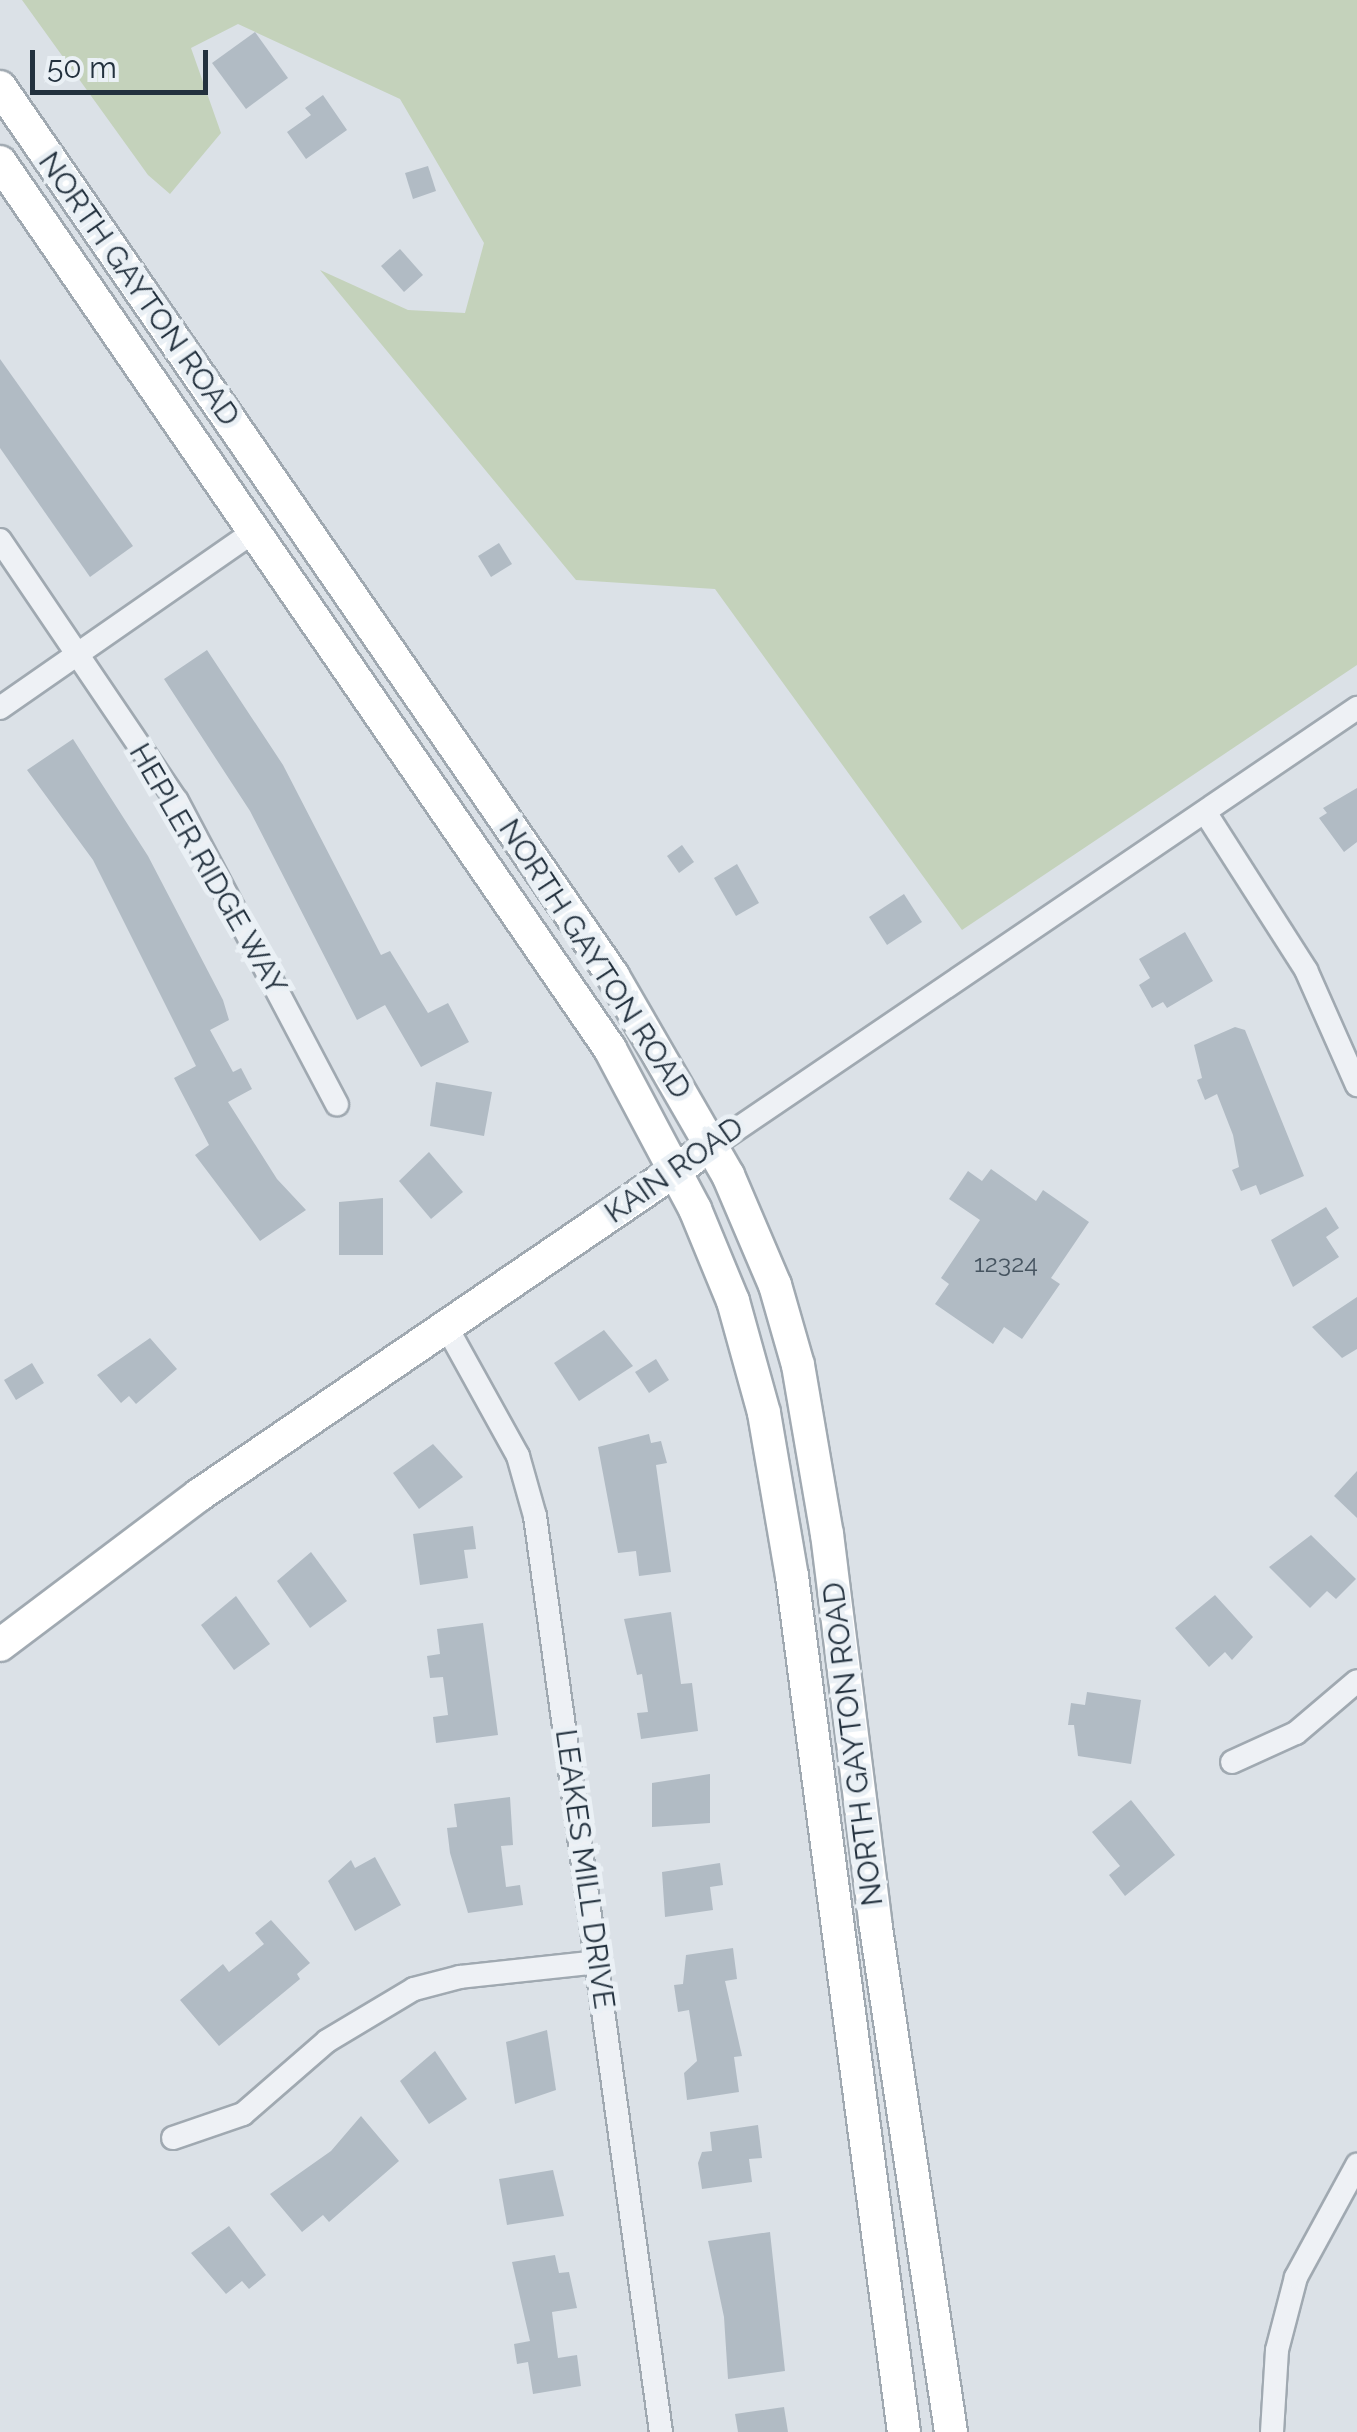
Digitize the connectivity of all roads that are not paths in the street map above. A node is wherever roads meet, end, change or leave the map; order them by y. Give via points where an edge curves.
1 (0, 88) edge
2 (0, 162) edge
3 (254, 531) junction
4 (0, 540) edge
5 (77, 655) junction
6 (0, 708) edge
7 (1357, 708) edge
8 (1205, 812) junction
9 (1357, 1085) edge
10 (338, 1104) dead end
11 (712, 1146) junction
12 (676, 1170) junction
13 (446, 1326) junction
14 (0, 1644) edge
15 (1357, 1681) edge
16 (1232, 1762) dead end
17 (598, 1962) junction
18 (174, 2138) dead end
19 (1357, 2165) edge
20 (661, 2432) edge
21 (904, 2432) edge
22 (951, 2432) edge
23 (1272, 2432) edge

1 - 11 main road, NORTH GAYTON ROAD via 613,976
2 - 3 main road, NORTH GAYTON ROAD
3 - 5 street
3 - 12 main road, NORTH GAYTON ROAD via 610,1049
4 - 5 street, HEPLER RIDGE WAY
5 - 6 street
5 - 10 street, HEPLER RIDGE WAY via 177,801
7 - 8 street, KAIN ROAD
8 - 9 street via 1306,970
8 - 11 street, KAIN ROAD
11 - 12 main road, KAIN ROAD
11 - 22 main road, NORTH GAYTON ROAD via 775,1285 814,1450
12 - 13 main road, KAIN ROAD
12 - 21 main road, NORTH GAYTON ROAD via 732,1300 764,1412 792,1576
13 - 14 main road, KAIN ROAD via 184,1506
13 - 17 street, LEAKES MILL DRIVE via 504,1424 535,1516
15 - 16 street via 1296,1733
17 - 18 street via 460,1977 414,1989 327,2041 243,2114
17 - 20 street, LEAKES MILL DRIVE
19 - 23 street via 1296,2277 1276,2350

